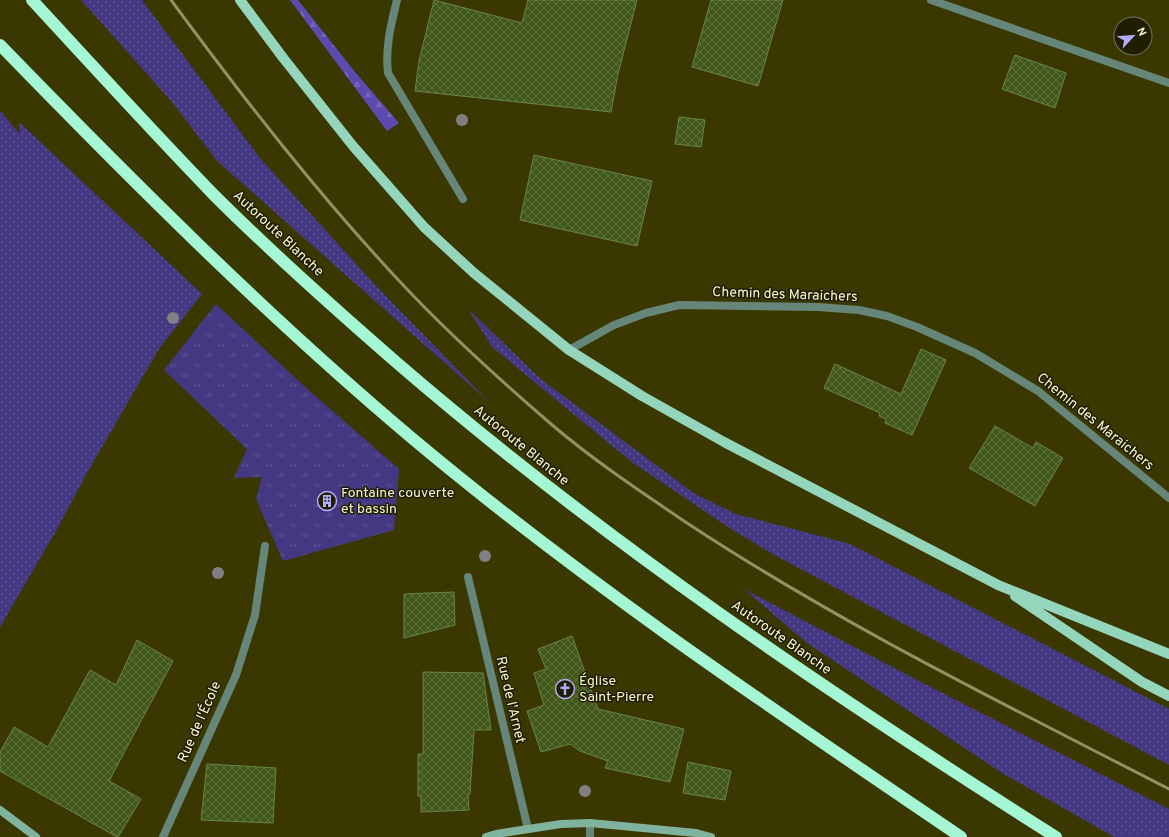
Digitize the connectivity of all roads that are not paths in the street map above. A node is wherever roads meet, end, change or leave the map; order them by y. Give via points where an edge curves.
1 (32, 0) edge
2 (240, 0) edge
3 (397, 0) edge
4 (931, 0) edge
5 (0, 45) edge
6 (1169, 83) edge
7 (463, 199) dead end
8 (569, 350) junction
9 (1169, 498) edge
10 (265, 546) dead end
11 (468, 577) dead end
12 (998, 585) junction
13 (1169, 654) edge
14 (1169, 696) edge
15 (0, 810) edge
16 (590, 823) junction
17 (528, 829) junction
18 (36, 837) edge
19 (163, 837) edge
20 (486, 837) edge
21 (590, 837) edge
22 (711, 837) edge
23 (961, 837) edge
24 (1056, 837) edge

1 - 24 highway, Autoroute Blanche via 216,196 351,322 484,436 687,591 848,704
2 - 8 main road via 353,146 424,227 474,273
3 - 7 street via 388,33 388,73
4 - 6 street
5 - 23 highway via 122,171 241,285 330,367 415,440 537,538 658,629
8 - 9 street, Chemin des Maraichers via 614,325 646,313 679,305 818,306 887,316 975,353 1038,391
8 - 12 main road via 642,396 724,442
10 - 19 street, Rue de l'École via 255,615 236,675
11 - 17 street, Rue de l'Arnet
12 - 13 main road
12 - 14 main road via 1142,682
15 - 18 street
16 - 17 street
16 - 21 street
16 - 22 street via 696,833
17 - 20 street

